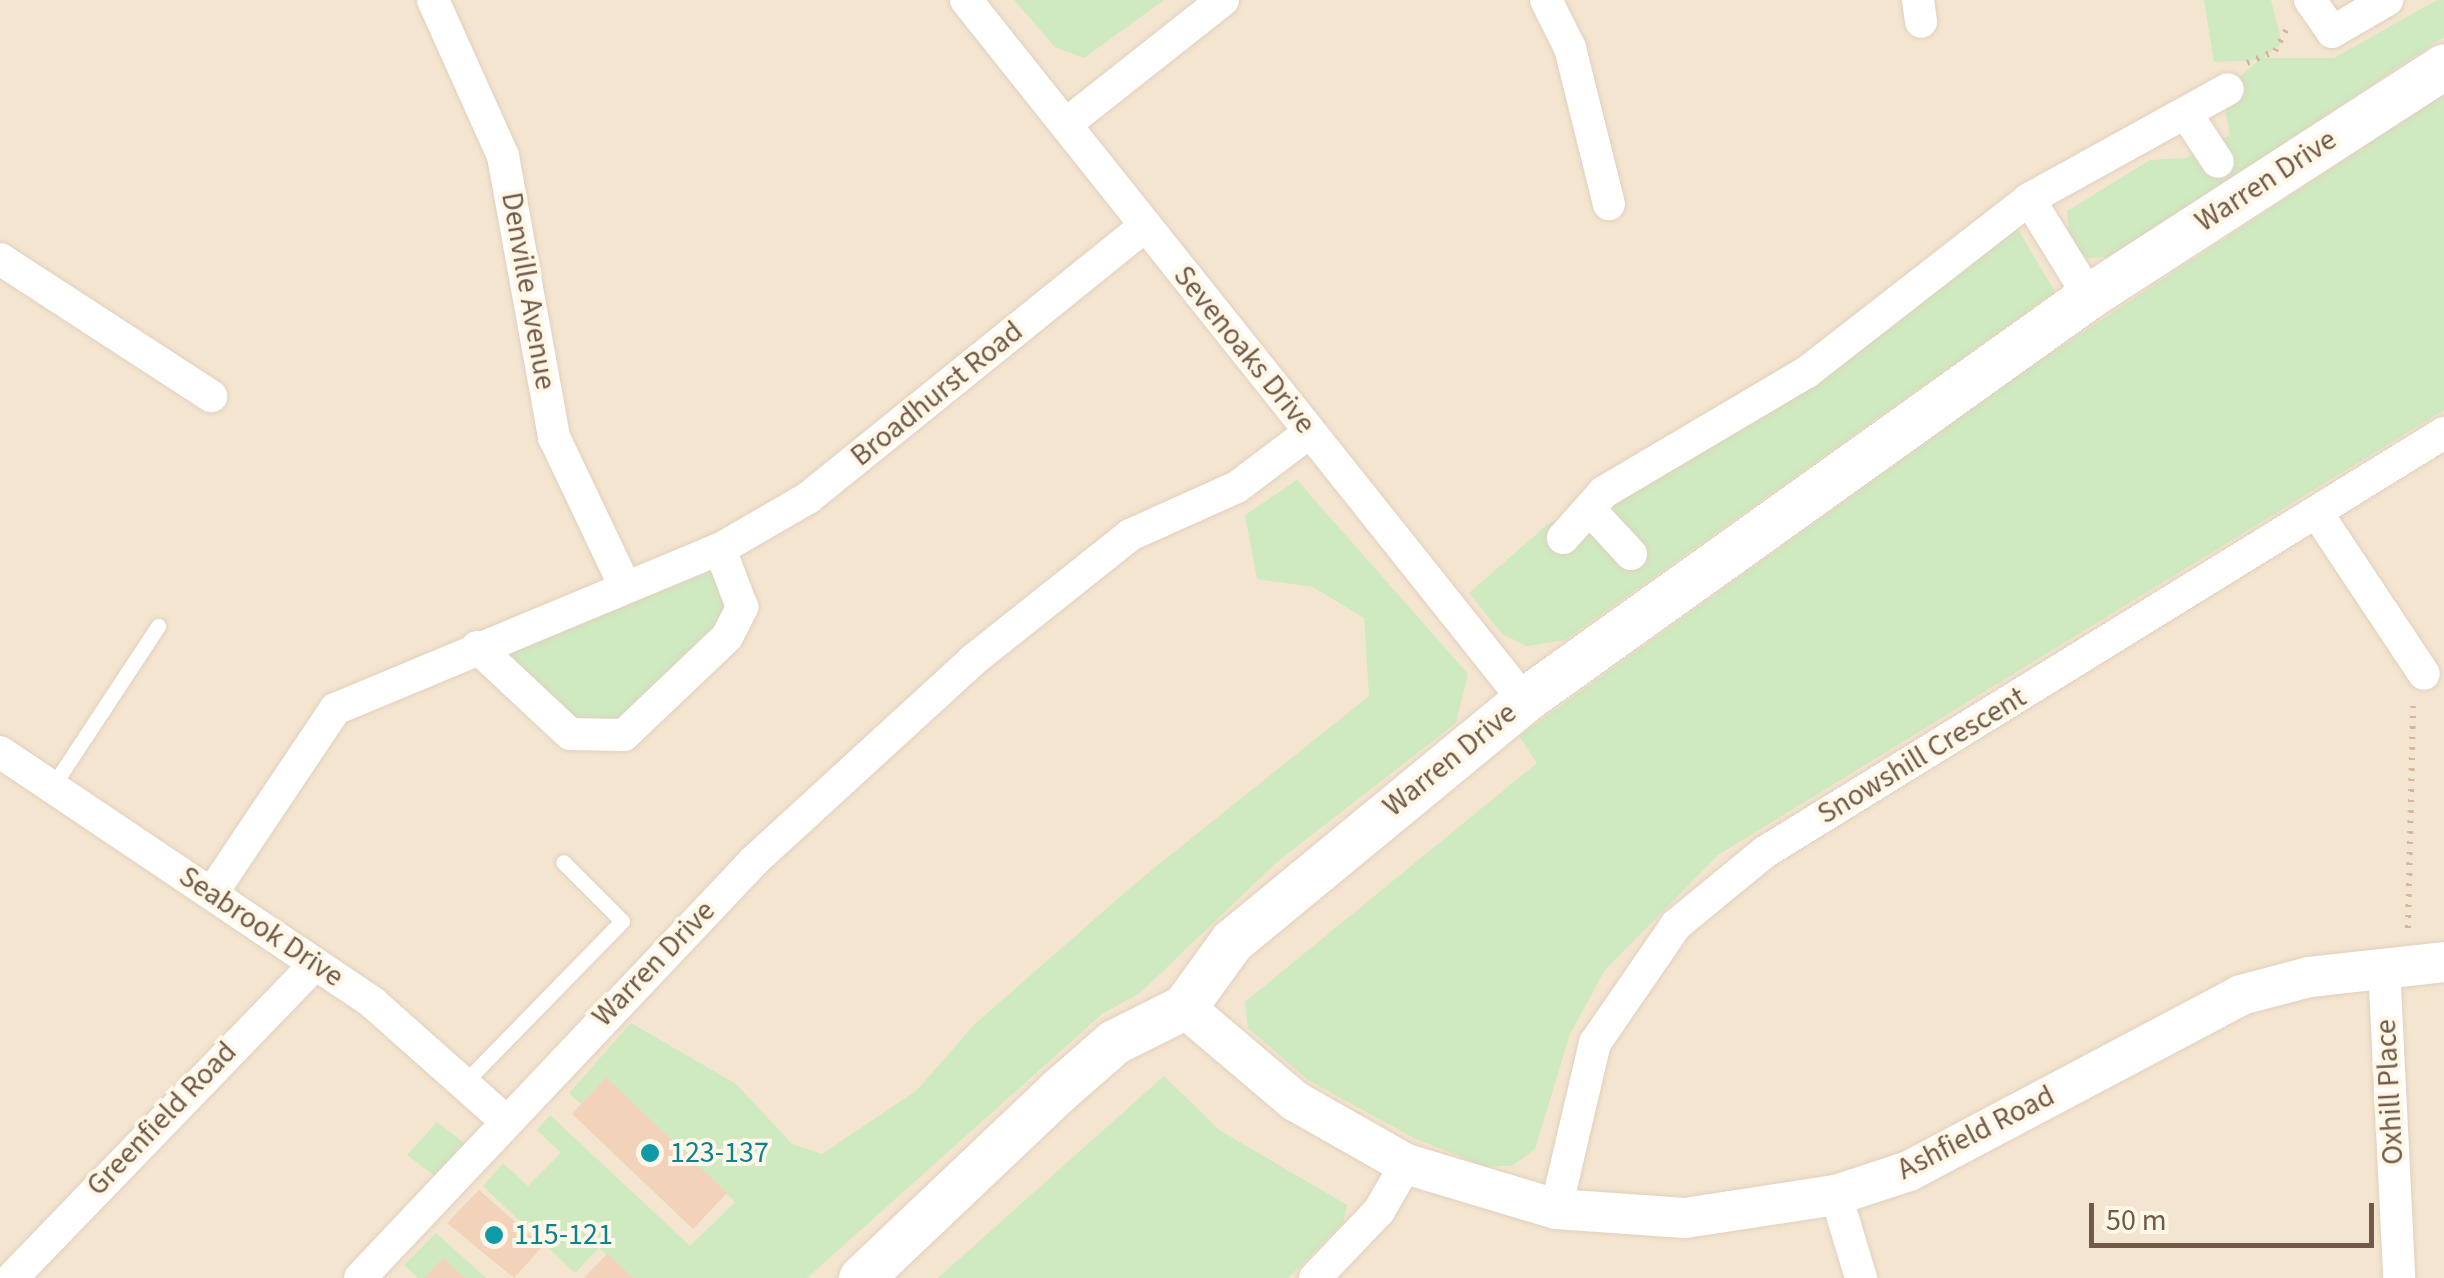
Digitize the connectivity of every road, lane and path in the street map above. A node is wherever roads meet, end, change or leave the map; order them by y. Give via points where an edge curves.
1 (433, 0) edge
2 (966, 0) edge
3 (1224, 0) edge
4 (1546, 0) edge
5 (2387, 0) edge
6 (2296, 6) edge
7 (2444, 66) edge
8 (2228, 88) joint
9 (2187, 114) junction
10 (1066, 124) junction
11 (2218, 162) dead end
12 (2029, 199) junction
13 (1609, 204) dead end
14 (1145, 226) junction
15 (0, 259) edge
16 (2089, 296) junction
17 (211, 396) dead end
18 (1310, 432) junction
19 (2444, 433) edge
20 (1594, 513) junction
21 (2317, 514) junction
22 (1563, 538) dead end
23 (720, 549) junction
24 (1632, 554) dead end
25 (623, 582) junction
26 (158, 626) dead end
27 (477, 648) junction
28 (2424, 674) joint
29 (1524, 700) junction
30 (0, 752) edge
31 (52, 787) junction
32 (563, 862) dead end
33 (212, 893) junction
34 (315, 964) junction
35 (2412, 964) edge
36 (1184, 1008) junction
37 (465, 1082) junction
38 (507, 1122) junction
39 (1406, 1164) junction
40 (1836, 1195) junction
41 (1556, 1210) junction
42 (365, 1276) edge
43 (12, 1278) edge
44 (861, 1278) edge
45 (1315, 1278) edge
46 (1862, 1278) edge
47 (2399, 1278) edge

1 - 25 street, Denville Avenue via 504,156 554,437
2 - 10 street, Sevenoaks Drive
3 - 10 street
4 - 13 street via 1570,48
5 - 6 street via 2332,32
6 - 8 path via 2282,43 2235,65
7 - 16 main road, Warren Drive
8 - 9 street
9 - 11 street, Warren Drive
9 - 12 street
10 - 14 street, Sevenoaks Drive
12 - 16 street
12 - 20 street via 1806,372 1604,492
14 - 18 street, Sevenoaks Drive
14 - 23 street, Broadhurst Road via 808,498
15 - 17 street
16 - 29 main road, Warren Drive
18 - 29 street, Sevenoaks Drive
18 - 38 street, Warren Drive via 1237,488 1130,535 974,660 754,861
19 - 21 street, Snowshill Crescent
20 - 22 street
20 - 24 street
21 - 28 street
21 - 41 street, Snowshill Crescent via 1765,852 1676,925 1595,1042
23 - 25 street, Broadhurst Road
23 - 27 street via 742,608 726,638 624,735 570,734
25 - 27 street, Broadhurst Road
26 - 31 lane
27 - 33 street, Broadhurst Road via 335,709
28 - 35 path via 2409,720
29 - 36 main road, Warren Drive via 1232,941
30 - 31 street, Seabrook Drive
31 - 33 street, Seabrook Drive
32 - 37 lane via 622,921
33 - 34 street, Seabrook Drive
34 - 37 street, Seabrook Drive
34 - 43 street, Greenfield Road
35 - 40 street, Ashfield Road via 2241,995 1910,1170
35 - 47 street, Oxhill Place
36 - 39 street, Ashfield Road via 1294,1100
36 - 44 main road, Warren Drive via 1114,1042
37 - 38 street, Seabrook Drive
38 - 42 street, Warren Drive
39 - 41 street, Ashfield Road
39 - 45 street via 1379,1211
40 - 41 street, Ashfield Road via 1686,1218
40 - 46 street

